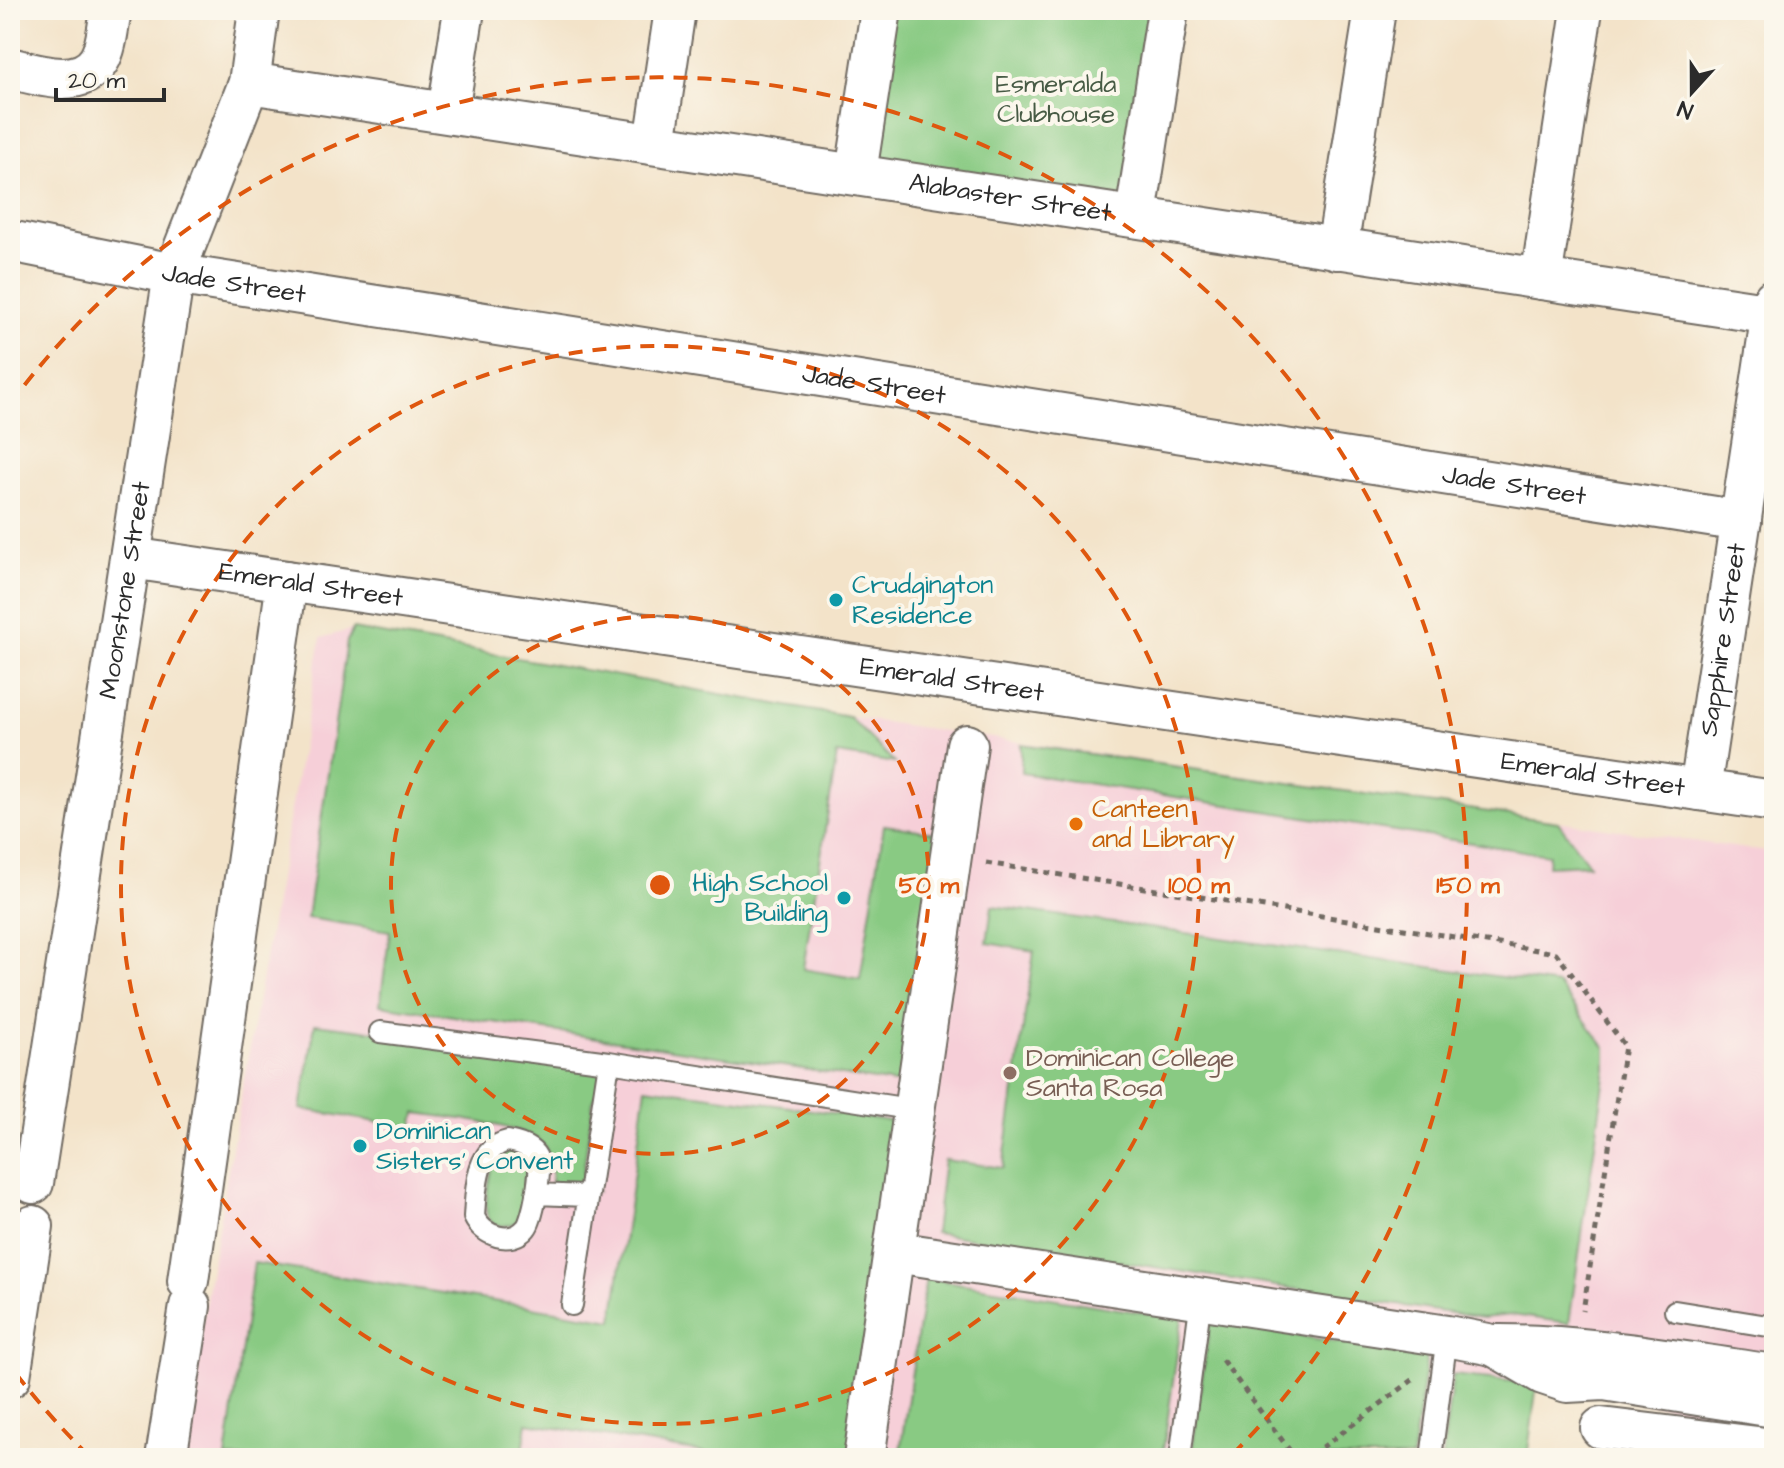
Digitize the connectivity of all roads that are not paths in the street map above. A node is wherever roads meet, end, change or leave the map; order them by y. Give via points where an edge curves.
1 (111, 10) edge
2 (259, 10) edge
3 (464, 10) edge
4 (675, 10) edge
5 (881, 10) edge
6 (1168, 10) edge
7 (1375, 10) edge
8 (1582, 10) edge
9 (10, 68) edge
10 (249, 83) junction
11 (448, 112) junction
12 (655, 143) junction
13 (856, 173) junction
14 (1136, 215) junction
15 (11, 248) edge
16 (1337, 249) junction
17 (174, 274) junction
18 (1541, 279) junction
19 (1773, 306) edge
20 (1741, 521) junction
21 (131, 558) junction
22 (287, 581) junction
23 (967, 745) dead end
24 (1700, 790) junction
25 (1774, 801) edge
26 (380, 1032) dead end
27 (609, 1062) junction
28 (916, 1110) junction
29 (33, 1183) dead end
30 (536, 1194) junction
31 (587, 1196) junction
32 (33, 1226) dead end
33 (895, 1252) junction
34 (572, 1305) dead end
35 (1675, 1311) dead end
36 (1199, 1313) junction
37 (1774, 1327) edge
38 (1446, 1347) junction
39 (1606, 1366) junction
40 (1774, 1375) edge
41 (10, 1377) edge
42 (1774, 1407) edge
43 (1598, 1443) edge
44 (1774, 1449) edge
45 (166, 1458) edge
46 (864, 1458) edge
47 (1180, 1458) edge
48 (1431, 1458) edge

1 - 9 street via 101,59 89,72 56,80
2 - 10 street, Moonstone Street
3 - 11 street
4 - 12 street
5 - 13 street
6 - 14 street
7 - 16 street
8 - 18 street
10 - 11 street, Alabaster Street
10 - 17 street, Moonstone Street
11 - 12 street, Alabaster Street
12 - 13 street, Alabaster Street
13 - 14 street, Alabaster Street
14 - 16 street, Alabaster Street
15 - 17 street, Jade Street
16 - 18 street, Alabaster Street
17 - 20 street, Jade Street
17 - 21 street, Moonstone Street
18 - 19 street, Alabaster Street
19 - 20 street, Sapphire Street
20 - 24 street, Sapphire Street
21 - 22 street, Emerald Street
21 - 29 street, Moonstone Street
22 - 24 street, Emerald Street
22 - 45 street
23 - 28 street
24 - 25 street, Emerald Street
26 - 27 lane
27 - 28 lane
27 - 31 lane
28 - 33 street
30 - 30 lane via 539,1168 533,1152 517,1142 499,1143 481,1163 474,1217 478,1226 494,1236 517,1235 530,1221
30 - 31 lane
31 - 34 lane
32 - 41 street
33 - 36 street
33 - 46 street
35 - 37 lane
36 - 38 street
36 - 47 lane
38 - 39 street via 1493,1345 1567,1382
38 - 48 lane
39 - 40 street
39 - 42 street
39 - 43 street
43 - 44 street

